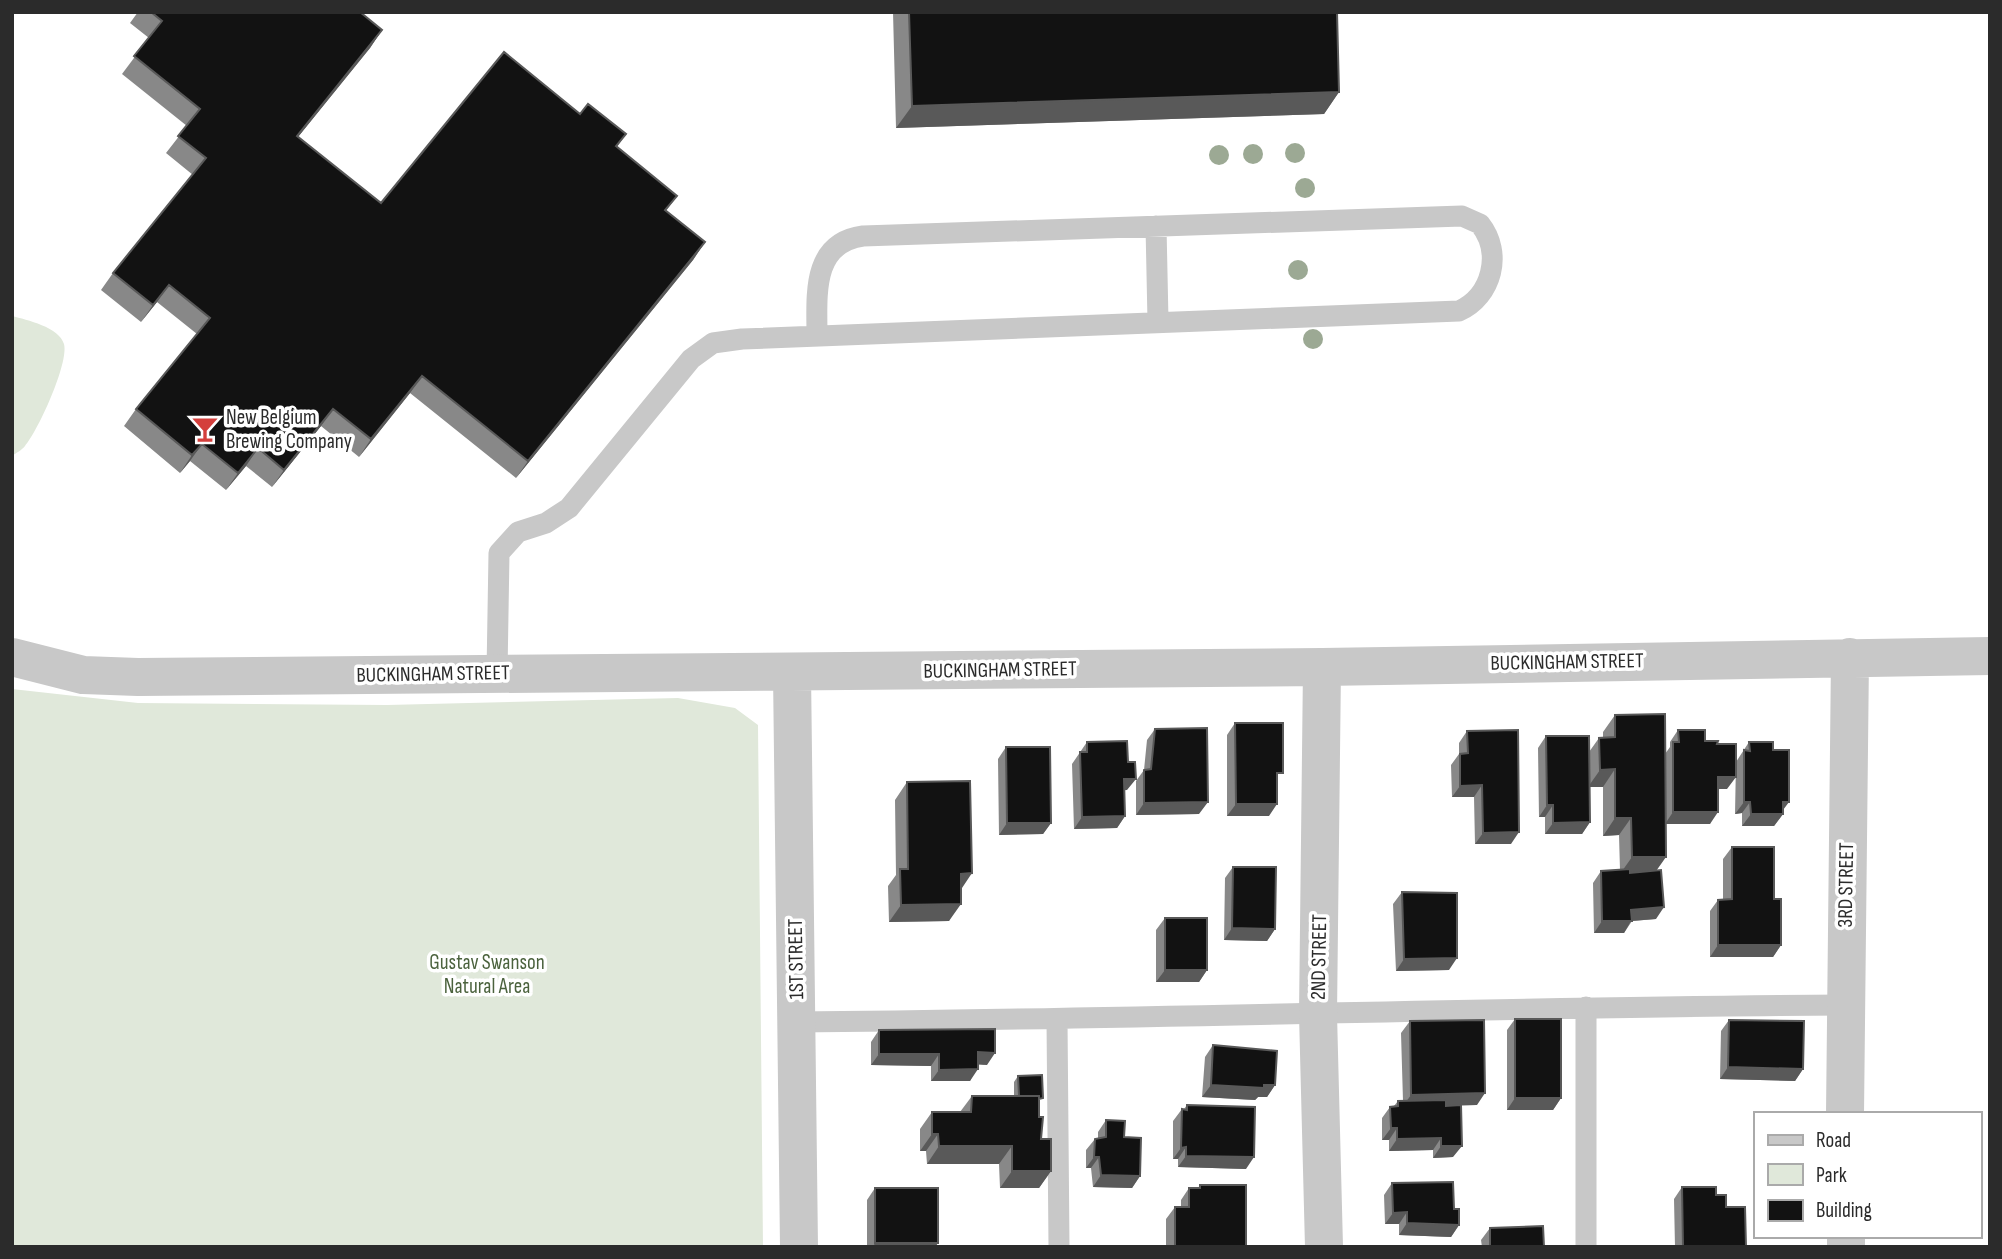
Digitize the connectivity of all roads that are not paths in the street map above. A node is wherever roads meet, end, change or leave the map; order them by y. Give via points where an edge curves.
1 (1156, 226) junction
2 (1158, 321) junction
3 (817, 336) junction
4 (1990, 656) edge
5 (12, 657) edge
6 (1850, 657) junction
7 (1322, 667) junction
8 (792, 672) junction
9 (497, 673) junction
10 (1845, 1005) junction
11 (1586, 1007) junction
12 (1318, 1014) junction
13 (1058, 1020) junction
14 (796, 1022) junction
15 (1845, 1112) edge
16 (799, 1247) edge
17 (1059, 1247) edge
18 (1324, 1247) edge
19 (1586, 1247) edge

1 - 2 lane
1 - 2 lane via 1462,216 1474,219 1487,233 1492,258 1485,292 1459,311
1 - 3 lane via 850,237 833,250 818,272
2 - 3 lane
3 - 9 lane via 713,343 691,359 569,508 546,523 519,532 499,553
4 - 6 street, BUCKINGHAM STREET
5 - 9 street, BUCKINGHAM STREET via 83,675 111,676
6 - 7 street, BUCKINGHAM STREET
6 - 10 street, 3RD STREET
7 - 8 street, BUCKINGHAM STREET
7 - 12 street, 2ND STREET
8 - 9 street, BUCKINGHAM STREET
8 - 14 street, 1ST STREET
10 - 11 lane
10 - 15 street, 3RD STREET
11 - 12 lane
11 - 19 lane
12 - 13 lane
12 - 18 street, 2ND STREET
13 - 14 lane
13 - 17 lane
14 - 16 street, 1ST STREET

